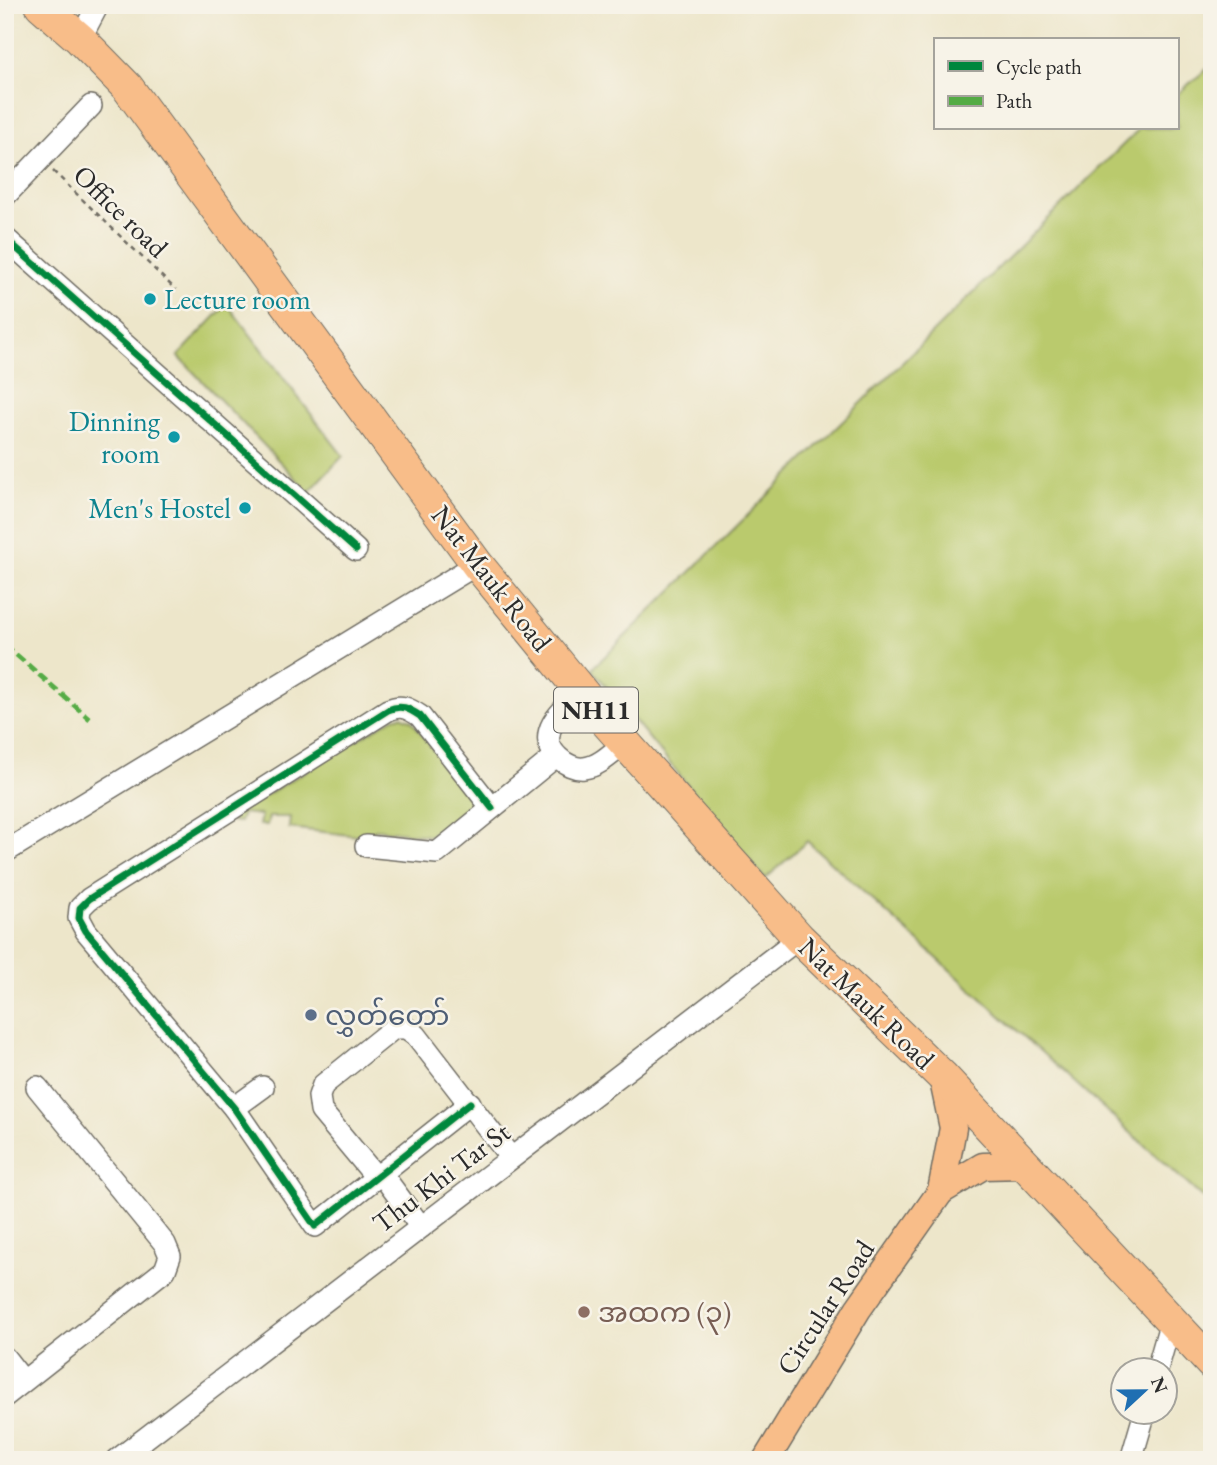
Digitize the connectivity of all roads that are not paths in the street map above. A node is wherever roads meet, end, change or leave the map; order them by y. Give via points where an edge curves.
1 (41, 5) edge
2 (98, 5) edge
3 (80, 39) junction
4 (91, 106) dead end
5 (5, 197) edge
6 (5, 238) edge
7 (356, 550) dead end
8 (477, 564) junction
9 (582, 692) junction
10 (625, 743) junction
11 (556, 756) junction
12 (492, 808) junction
13 (366, 846) dead end
14 (5, 852) edge
15 (799, 938) junction
16 (942, 1076) junction
17 (37, 1087) dead end
18 (263, 1087) dead end
19 (470, 1103) junction
20 (234, 1108) junction
21 (511, 1158) junction
22 (1025, 1165) junction
23 (379, 1175) junction
24 (941, 1191) junction
25 (421, 1227) junction
26 (1171, 1321) junction
27 (1161, 1356) edge
28 (5, 1358) edge
29 (1212, 1364) edge
30 (23, 1381) junction
31 (5, 1396) edge
32 (1141, 1426) edge
33 (117, 1460) edge
34 (766, 1460) edge
35 (1131, 1460) edge

1 - 3 highway, Nat Mauk Road / NH11
2 - 3 street
3 - 8 highway, Nat Mauk Road / NH11 via 128,88
4 - 5 street
6 - 7 street
8 - 9 highway, Nat Mauk Road / NH11
8 - 14 street
9 - 10 highway, Nat Mauk Road / NH11
9 - 11 street via 558,713 550,728 549,743
10 - 11 street via 583,769
10 - 15 highway, Nat Mauk Road / NH11
11 - 12 street
12 - 13 street via 437,853
12 - 20 street via 420,716 398,706 89,898 80,908 86,931
15 - 16 highway, Nat Mauk Road / NH11
15 - 21 street, Thu Khi Tar St
16 - 22 highway, Nat Mauk Road / NH11
16 - 24 main road via 953,1128
17 - 30 street via 170,1256 165,1270
18 - 20 street
19 - 21 street
19 - 23 street
19 - 23 street via 416,1035 406,1028 394,1028 323,1085 319,1096 321,1111
20 - 23 street via 315,1226
21 - 25 street, Thu Khi Tar St
22 - 24 main road via 983,1166
22 - 26 highway, Nat Mauk Road / NH11
23 - 25 street
24 - 34 main road, Circular Road via 858,1308
25 - 33 street, Thu Khi Tar St
26 - 27 street
26 - 29 highway, Nat Mauk Road / NH11
28 - 30 street
30 - 31 street
32 - 35 street

